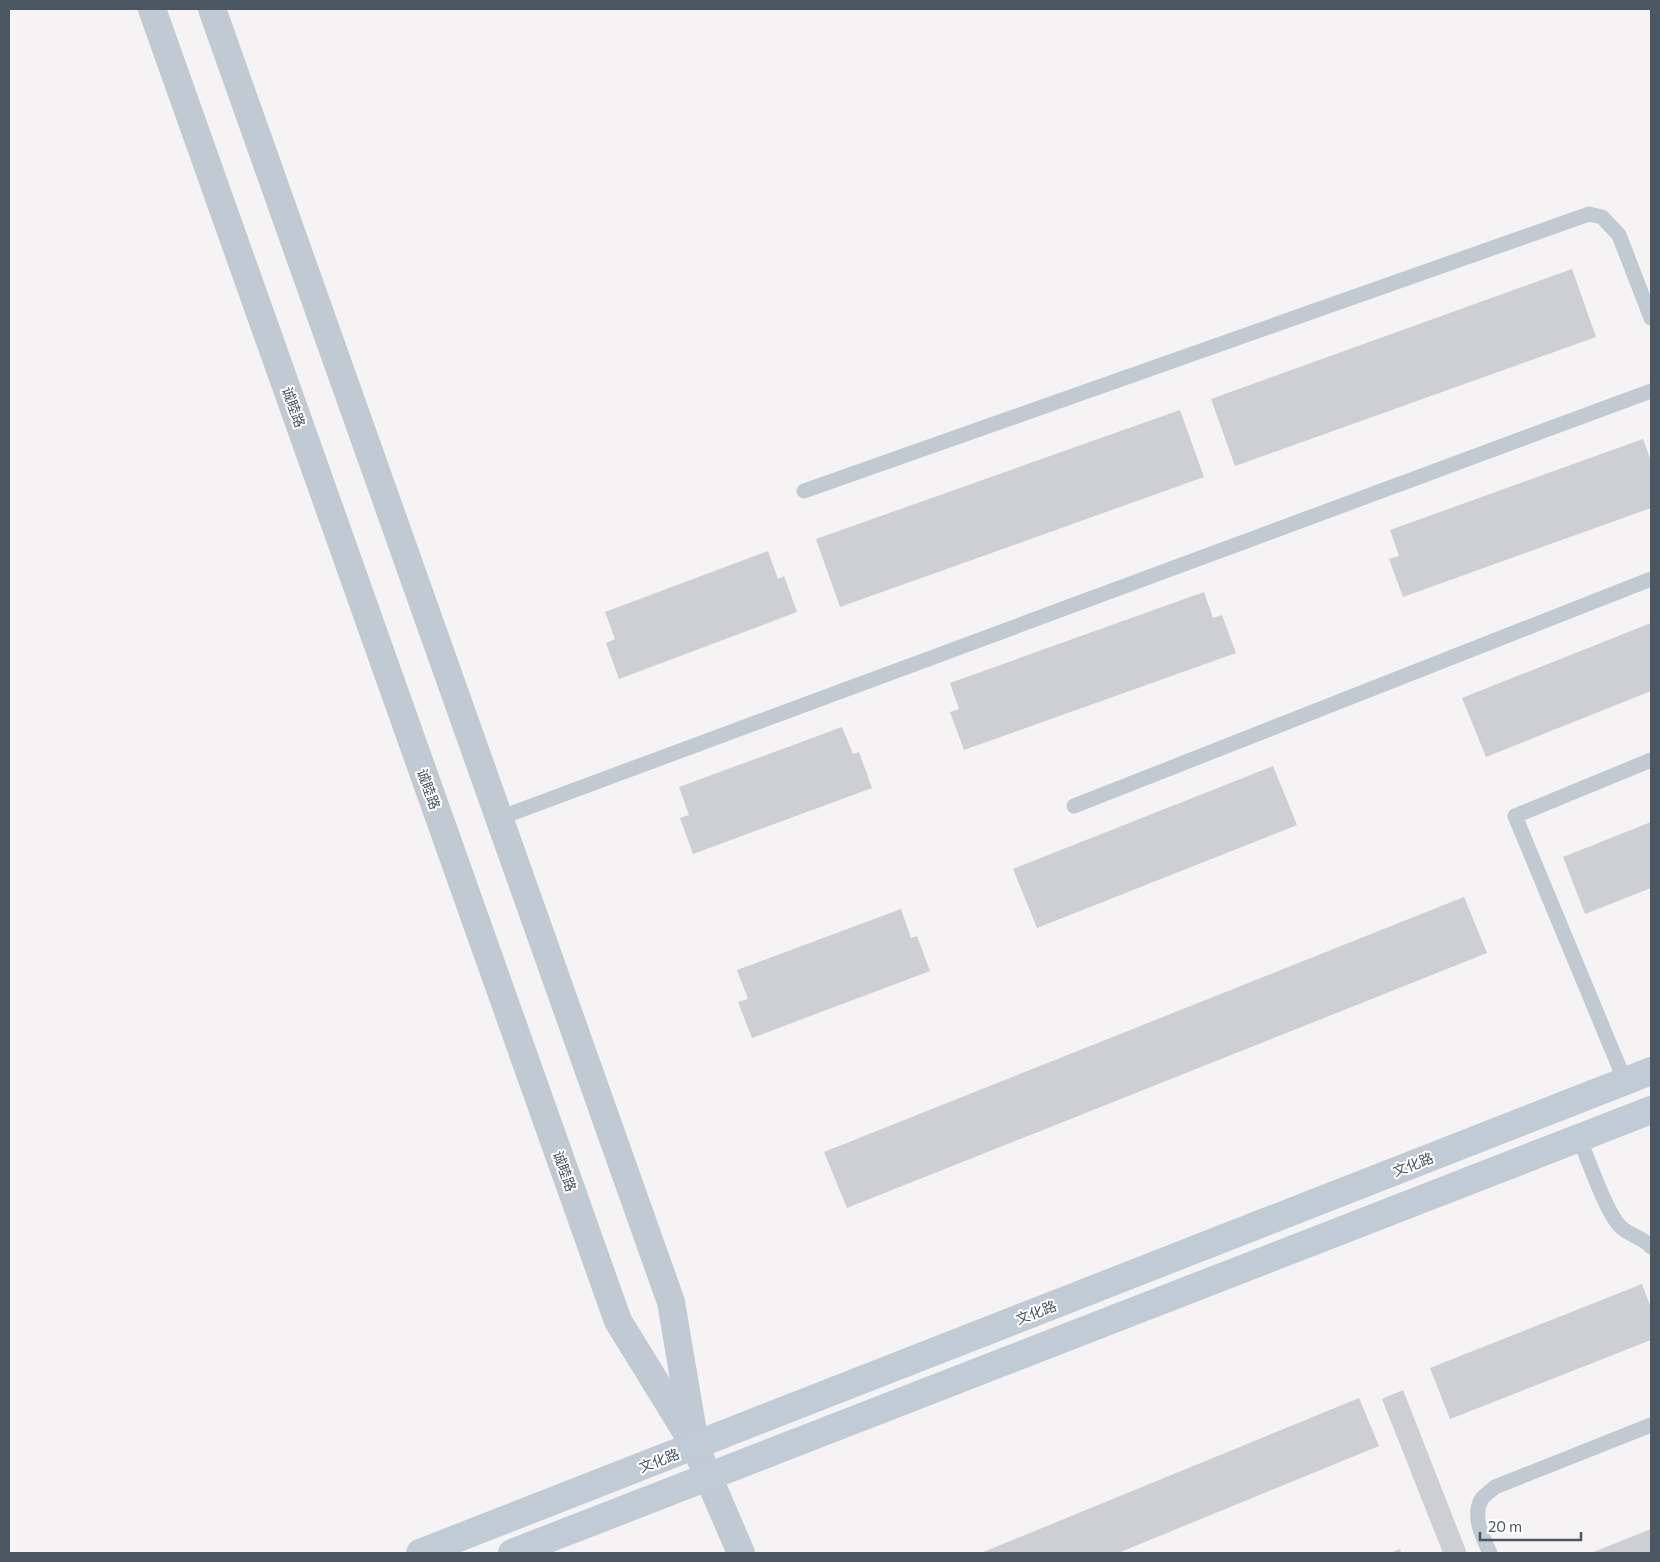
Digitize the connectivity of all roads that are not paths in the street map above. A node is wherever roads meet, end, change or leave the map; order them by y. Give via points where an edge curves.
1 (152, 9) edge
2 (212, 9) edge
3 (1651, 318) edge
4 (1651, 391) edge
5 (804, 491) dead end
6 (1651, 579) edge
7 (1651, 760) edge
8 (1074, 806) dead end
9 (499, 818) junction
10 (1651, 1071) edge
11 (1625, 1081) junction
12 (1651, 1110) edge
13 (1579, 1138) junction
14 (1651, 1247) edge
15 (1651, 1425) edge
16 (695, 1446) junction
17 (708, 1477) junction
18 (420, 1553) edge
19 (512, 1553) edge
20 (741, 1553) edge
21 (1490, 1553) edge

1 - 16 street, 诚睦路 via 618,1321
2 - 9 street
3 - 5 lane via 1619,235 1602,217 1589,214
4 - 9 lane
6 - 8 lane
7 - 11 lane via 1515,816
9 - 16 street via 671,1302
10 - 11 main road, 文化路
11 - 16 main road, 文化路
12 - 13 main road
13 - 14 lane via 1616,1221
13 - 17 main road
15 - 21 lane via 1495,1487 1481,1500 1478,1511 1478,1523
16 - 17 street, 诚睦路
16 - 18 main road, 文化路
17 - 19 main road
17 - 20 street, 诚睦路

